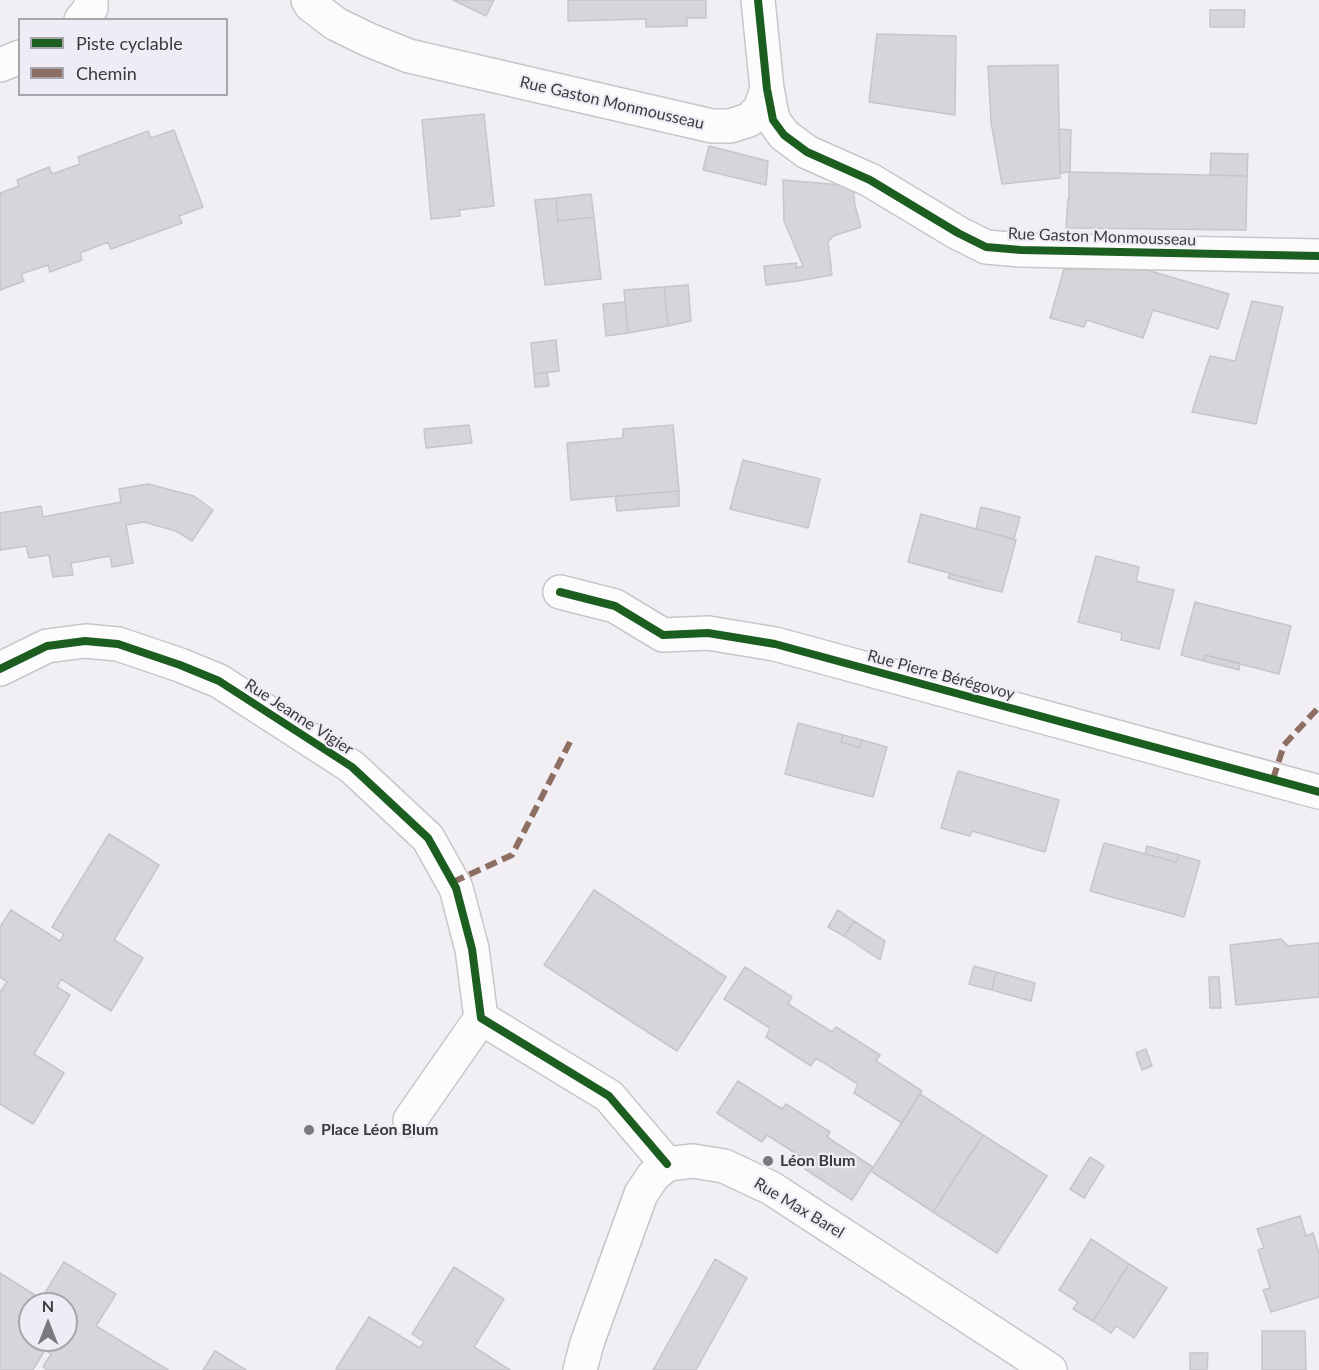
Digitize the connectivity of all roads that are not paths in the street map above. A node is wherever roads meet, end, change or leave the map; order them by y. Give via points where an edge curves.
1 (91, 0) edge
2 (308, 0) edge
3 (758, 0) edge
4 (83, 18) edge
5 (18, 58) edge
6 (0, 65) edge
7 (767, 89) junction
8 (1319, 256) edge
9 (560, 592) dead end
10 (0, 669) edge
11 (1319, 792) edge
12 (481, 1018) junction
13 (410, 1120) dead end
14 (667, 1164) junction
15 (580, 1370) edge
16 (1050, 1370) edge

1 - 4 street via 91,8
2 - 7 street, Rue Gaston Monmousseau via 336,24 409,56 712,126 749,120 760,109
3 - 7 street
5 - 6 street
7 - 8 street, Rue Gaston Monmousseau via 773,120 784,135 807,152 870,180 986,247
9 - 11 street, Rue Pierre Bérégovoy via 615,606 663,635 708,633 775,644
10 - 12 street, Rue Jeanne Vigier via 47,646 85,641 118,644 219,681 352,767 428,838 456,888 472,949
12 - 13 street
12 - 14 street via 609,1096
14 - 15 street via 641,1194
14 - 16 street, Rue Max Barel via 693,1161 724,1166 771,1188

